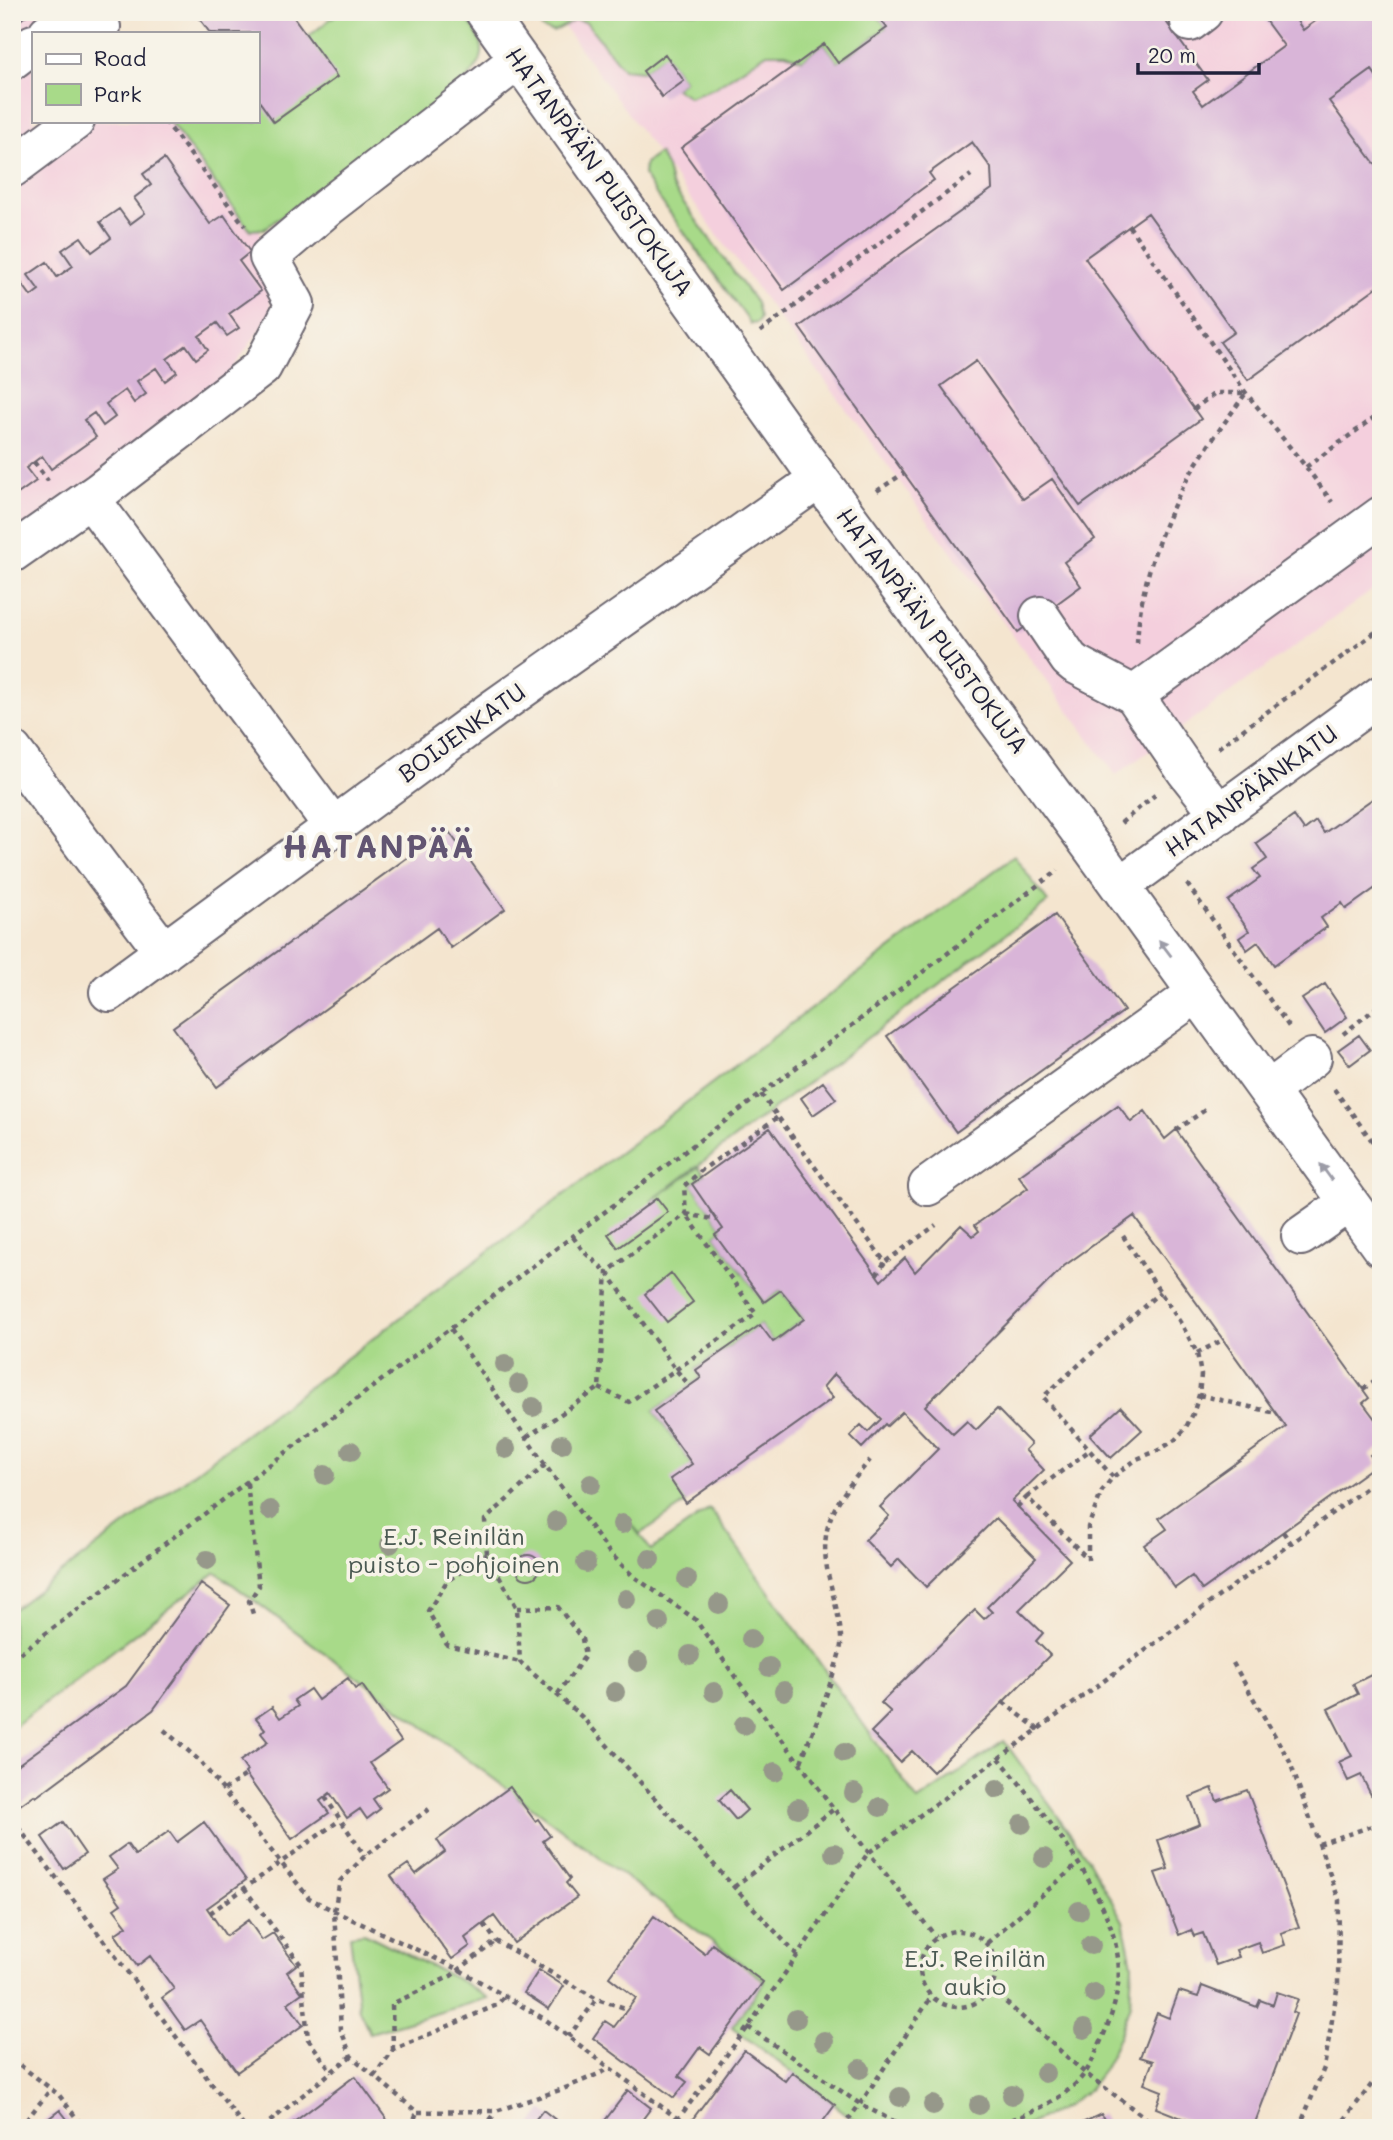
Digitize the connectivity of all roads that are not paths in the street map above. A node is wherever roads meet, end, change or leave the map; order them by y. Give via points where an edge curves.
1 (485, 12) edge
2 (103, 21) edge
3 (49, 32) edge
4 (32, 45) edge
5 (12, 60) edge
6 (519, 60) junction
7 (74, 122) edge
8 (12, 167) edge
9 (819, 479) junction
10 (90, 498) junction
11 (1368, 525) edge
12 (12, 553) edge
13 (1040, 616) dead end
14 (1134, 695) junction
15 (1381, 695) edge
16 (12, 750) edge
17 (1220, 814) junction
18 (334, 826) junction
19 (1120, 886) junction
20 (164, 952) junction
21 (110, 992) dead end
22 (1197, 993) junction
23 (1312, 1058) road end
24 (1268, 1091) junction
25 (929, 1186) dead end
26 (1348, 1203) junction
27 (1301, 1236) dead end
28 (1381, 1247) edge

1 - 6 street, HATANPÄÄN PUISTOKUJA
2 - 3 street via 61,24
4 - 5 street
6 - 9 street, HATANPÄÄN PUISTOKUJA
6 - 10 street via 269,257 295,304 262,366
7 - 8 street
9 - 18 street, BOIJENKATU
9 - 19 street, HATANPÄÄN PUISTOKUJA
10 - 12 street
10 - 18 street
11 - 14 street
13 - 14 street via 1069,659
14 - 17 street
15 - 17 street, HATANPÄÄNKATU
16 - 20 street
17 - 19 street, HATANPÄÄNKATU
18 - 20 street, BOIJENKATU
22 -> 19 street, HATANPÄÄN PUISTOKUJA
20 - 21 street, BOIJENKATU
22 - 24 street, HATANPÄÄN PUISTOKUJA
22 - 25 street
23 - 24 street
26 -> 24 street, HATANPÄÄN PUISTOKUJA
26 - 27 street
26 - 28 street, HATANPÄÄN PUISTOKUJA

